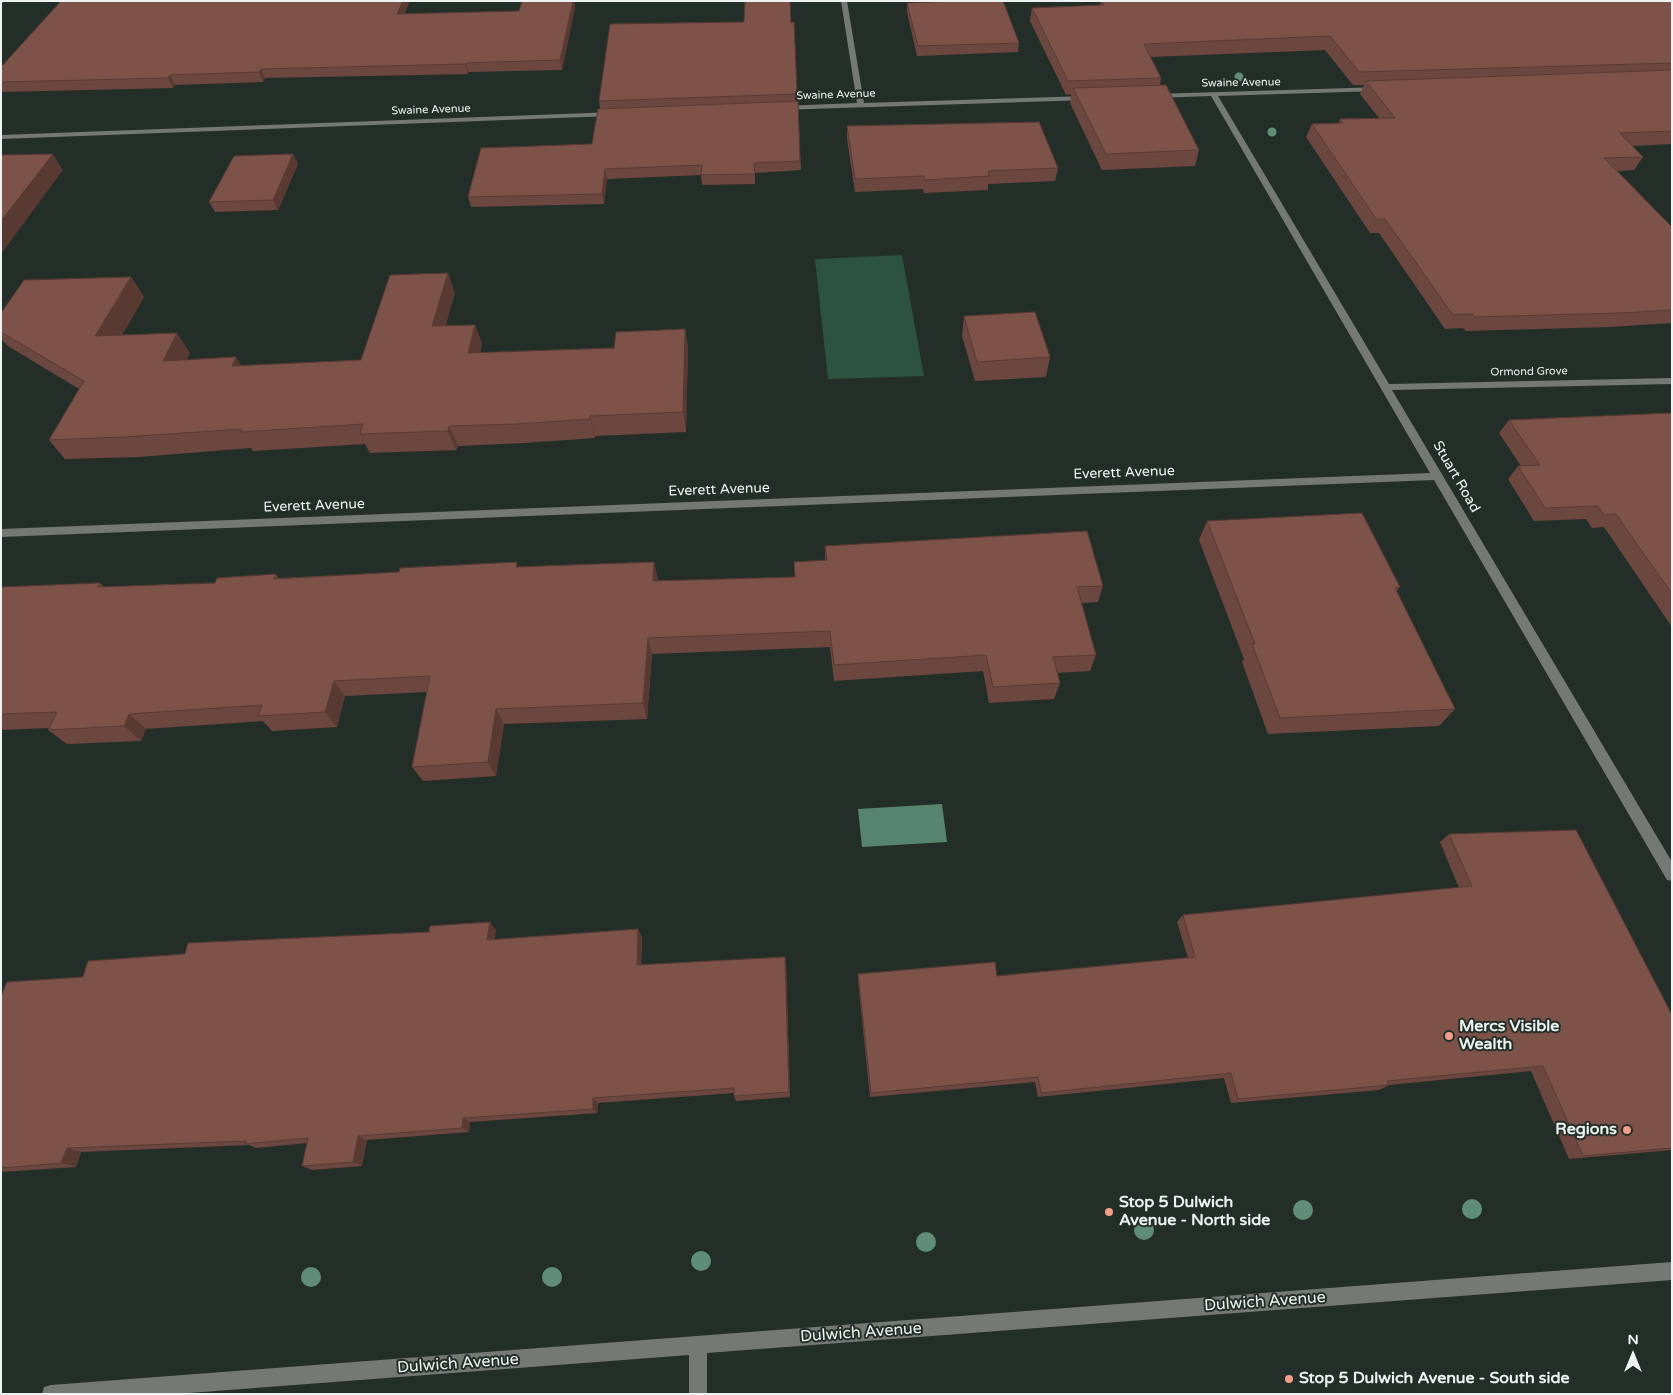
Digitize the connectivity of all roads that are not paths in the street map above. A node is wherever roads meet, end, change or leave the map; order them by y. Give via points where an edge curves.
1 (844, 1) edge
2 (1384, 88) edge
3 (1214, 95) junction
4 (1144, 97) edge
5 (1095, 98) edge
6 (861, 105) junction
7 (778, 108) edge
8 (619, 114) edge
9 (1, 137) edge
10 (1672, 381) edge
11 (1387, 387) junction
12 (1438, 476) junction
13 (1, 533) edge
14 (1672, 876) edge
15 (1672, 1271) edge
16 (698, 1346) junction
17 (51, 1394) edge
18 (698, 1394) edge

1 - 6 street
2 - 3 street, Swaine Avenue
3 - 4 street, Swaine Avenue
3 - 11 street, Stuart Road
5 - 6 street, Swaine Avenue
6 - 7 street, Swaine Avenue
8 - 9 street, Swaine Avenue
10 - 11 street, Ormond Grove
11 - 12 street, Stuart Road
12 - 13 street, Everett Avenue
12 - 14 street, Stuart Road
15 - 16 street, Dulwich Avenue
16 - 17 street, Dulwich Avenue
16 - 18 street

